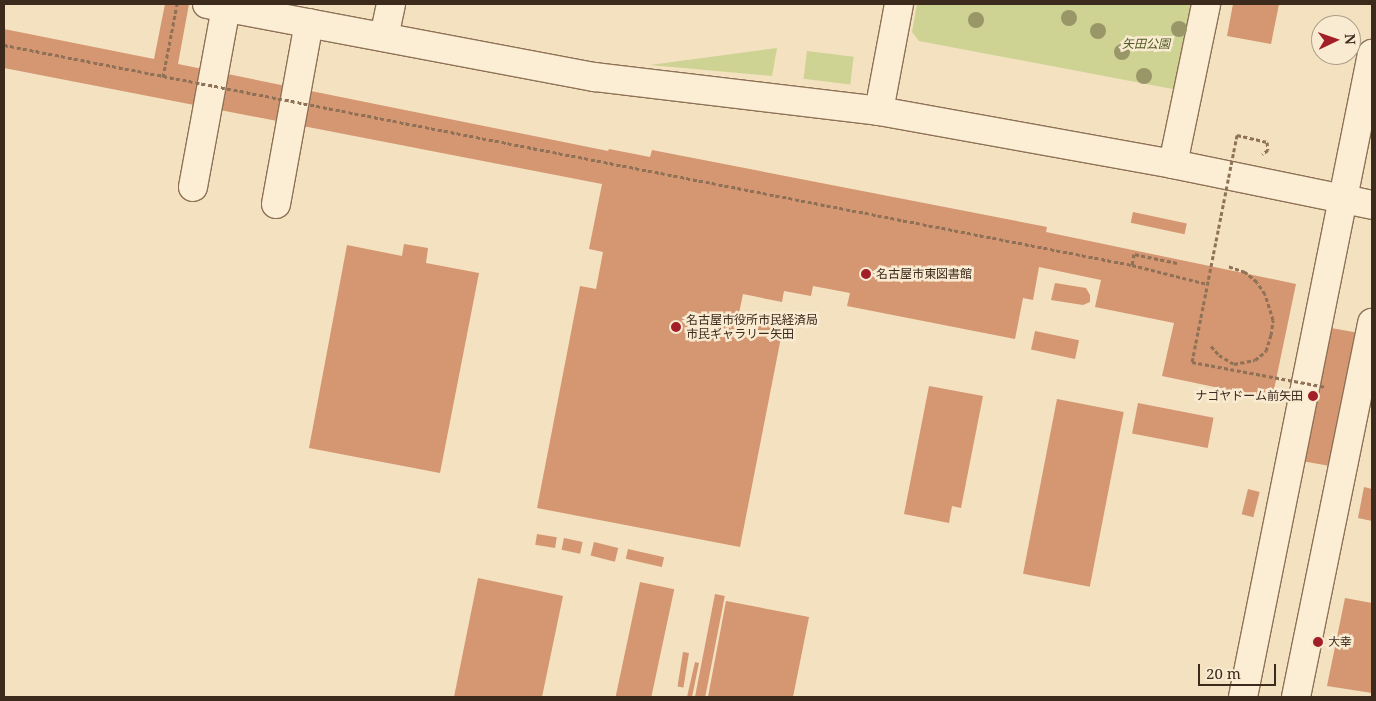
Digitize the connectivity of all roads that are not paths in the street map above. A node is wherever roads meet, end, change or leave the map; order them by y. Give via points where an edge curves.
1 (391, 4) edge
2 (899, 4) edge
3 (1206, 4) edge
4 (216, 6) edge
5 (309, 23) junction
6 (384, 36) junction
7 (1372, 54) edge
8 (879, 111) junction
9 (1173, 164) junction
10 (193, 187) dead end
11 (1342, 198) junction
12 (276, 204) dead end
13 (1372, 205) edge
14 (1372, 323) edge
15 (1362, 423) edge
16 (1244, 697) edge
17 (1296, 697) edge

1 - 6 street
2 - 8 street
3 - 9 street
4 - 5 street
4 - 10 street
5 - 6 street
5 - 12 street
6 - 8 street via 595,77
7 - 11 street
8 - 9 street
9 - 11 street
11 - 13 street
11 - 16 street
14 - 15 street
15 - 17 street

